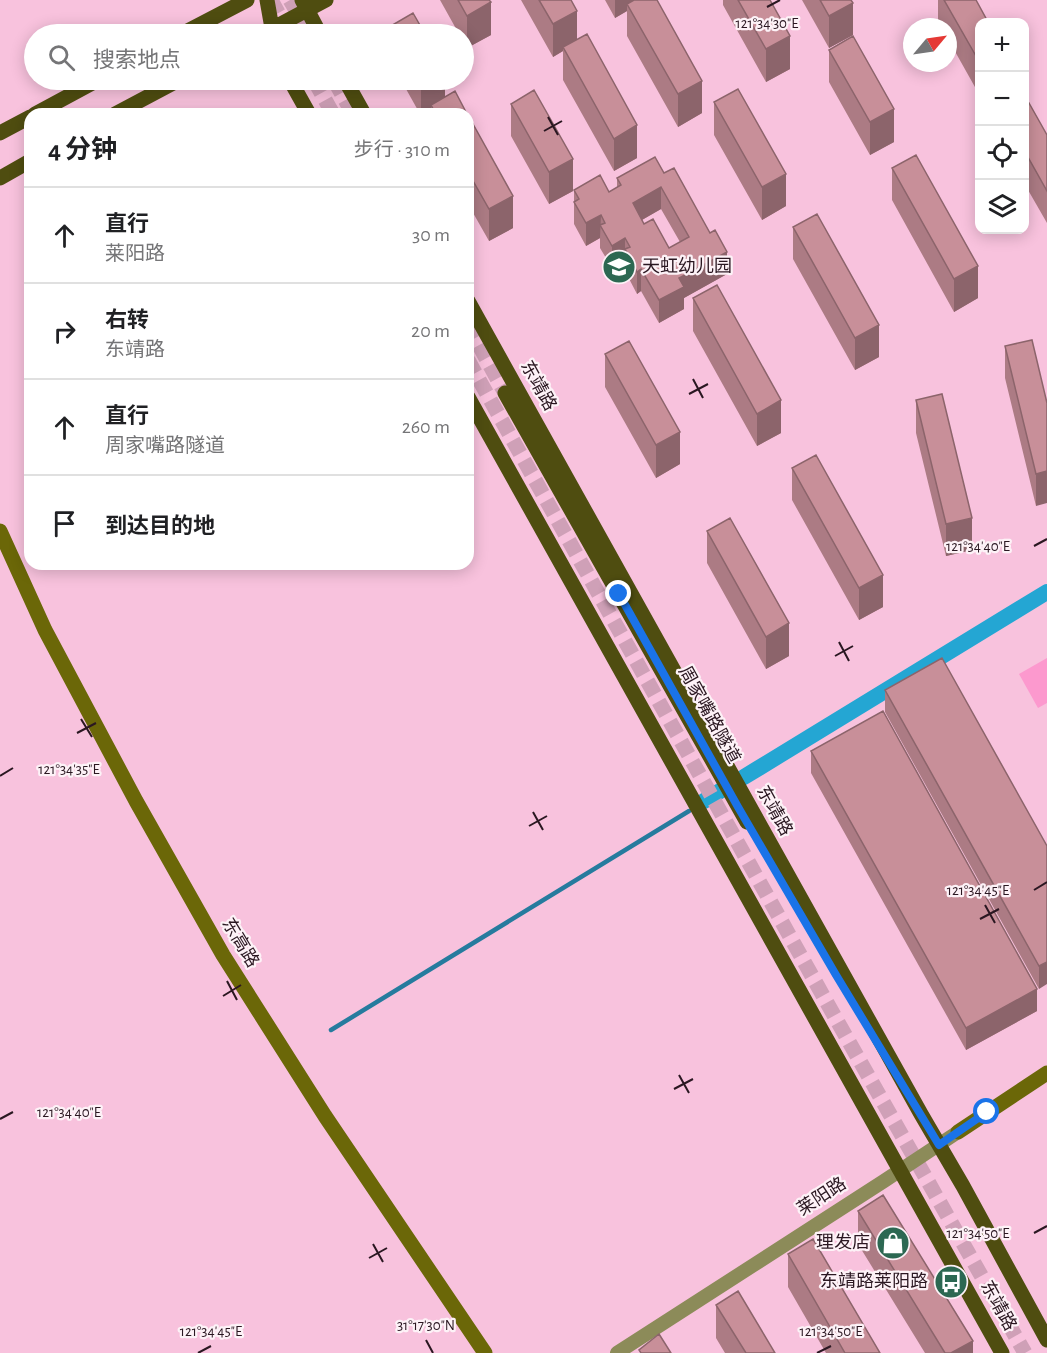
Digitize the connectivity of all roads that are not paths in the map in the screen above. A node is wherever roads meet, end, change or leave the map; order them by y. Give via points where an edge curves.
1 (247, 0) edge
2 (267, 0) edge
3 (326, 0) edge
4 (305, 5) edge
5 (201, 24) edge
6 (268, 24) edge
7 (281, 24) edge
8 (315, 24) edge
9 (78, 90) edge
10 (159, 90) edge
11 (296, 90) edge
12 (351, 90) edge
13 (46, 108) edge
14 (126, 108) edge
15 (306, 108) edge
16 (361, 108) edge
17 (24, 120) edge
18 (0, 133) edge
19 (24, 164) edge
20 (0, 178) edge
21 (474, 312) edge
22 (506, 393) tunnel mouth
23 (474, 408) edge
24 (0, 531) edge
25 (1047, 1073) edge
26 (921, 1114) junction
27 (958, 1132) joint
28 (939, 1145) junction
29 (900, 1171) junction
30 (1047, 1340) edge
31 (485, 1353) edge
32 (617, 1353) edge
33 (1002, 1353) edge

1 - 5 main road
2 - 6 main road
3 - 4 main road
4 - 7 main road
4 - 8 main road
9 - 13 main road
10 - 14 main road
11 - 15 main road
12 - 16 main road
17 - 18 main road
19 - 20 main road
21 - 26 main road, 东靖路
22 - 26 main road, 周家嘴路隧道 via 738,807
23 - 29 main road, 东靖路
24 - 31 street, 东高路 via 50,640 223,955 325,1116
25 - 27 street, 莱阳路
26 - 28 main road, 东靖路
27 - 28 street, 莱阳路
28 - 29 street, 莱阳路
28 - 30 main road, 东靖路
29 - 32 street, 莱阳路
29 - 33 main road, 东靖路

